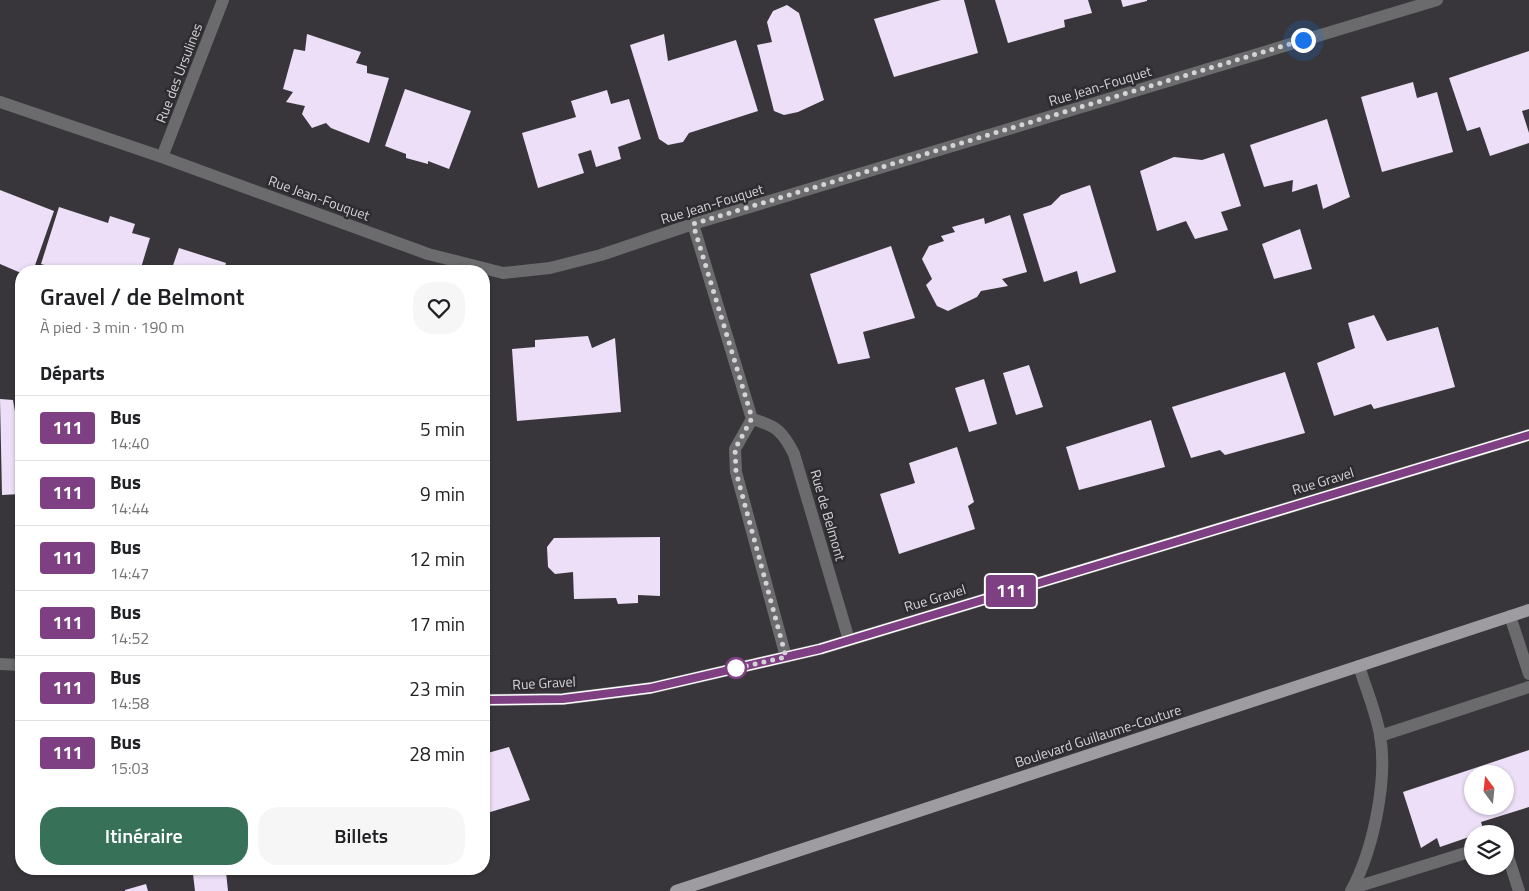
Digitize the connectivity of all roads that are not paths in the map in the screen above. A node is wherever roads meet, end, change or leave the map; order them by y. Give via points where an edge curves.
1 (223, 0) edge
2 (1437, 0) edge
3 (0, 102) edge
4 (162, 157) junction
5 (693, 224) junction
6 (471, 265) edge
7 (490, 270) edge
8 (752, 418) junction
9 (1529, 434) edge
10 (1529, 610) edge
11 (1510, 616) junction
12 (849, 640) junction
13 (786, 657) junction
14 (0, 664) edge
15 (15, 665) edge
16 (1359, 666) junction
17 (1529, 674) edge
18 (1529, 687) edge
19 (490, 700) edge
20 (1380, 736) junction
21 (1464, 854) edge
22 (1514, 875) edge
23 (1352, 889) edge
24 (676, 891) edge
25 (1519, 891) edge

1 - 4 street, Rue des Ursulines
2 - 5 street, Rue Jean-Fouquet
3 - 4 street, Rue Jean-Fouquet
4 - 6 street, Rue Jean-Fouquet via 428,254
5 - 7 street, Rue Jean-Fouquet via 550,268 503,273
5 - 8 street
8 - 12 street, Rue de Belmont via 784,434 794,454
8 - 13 street via 735,449 736,472
9 - 12 street, Rue Gravel
10 - 11 main road, Boulevard Guillaume-Couture
11 - 16 main road, Boulevard Guillaume-Couture
11 - 17 street
12 - 13 street, Rue Gravel
13 - 19 street, Rue Gravel via 651,688 563,699
14 - 15 street
16 - 20 street
16 - 24 main road, Boulevard Guillaume-Couture
18 - 20 street
20 - 23 street via 1382,781 1370,842
21 - 23 street
22 - 25 street

